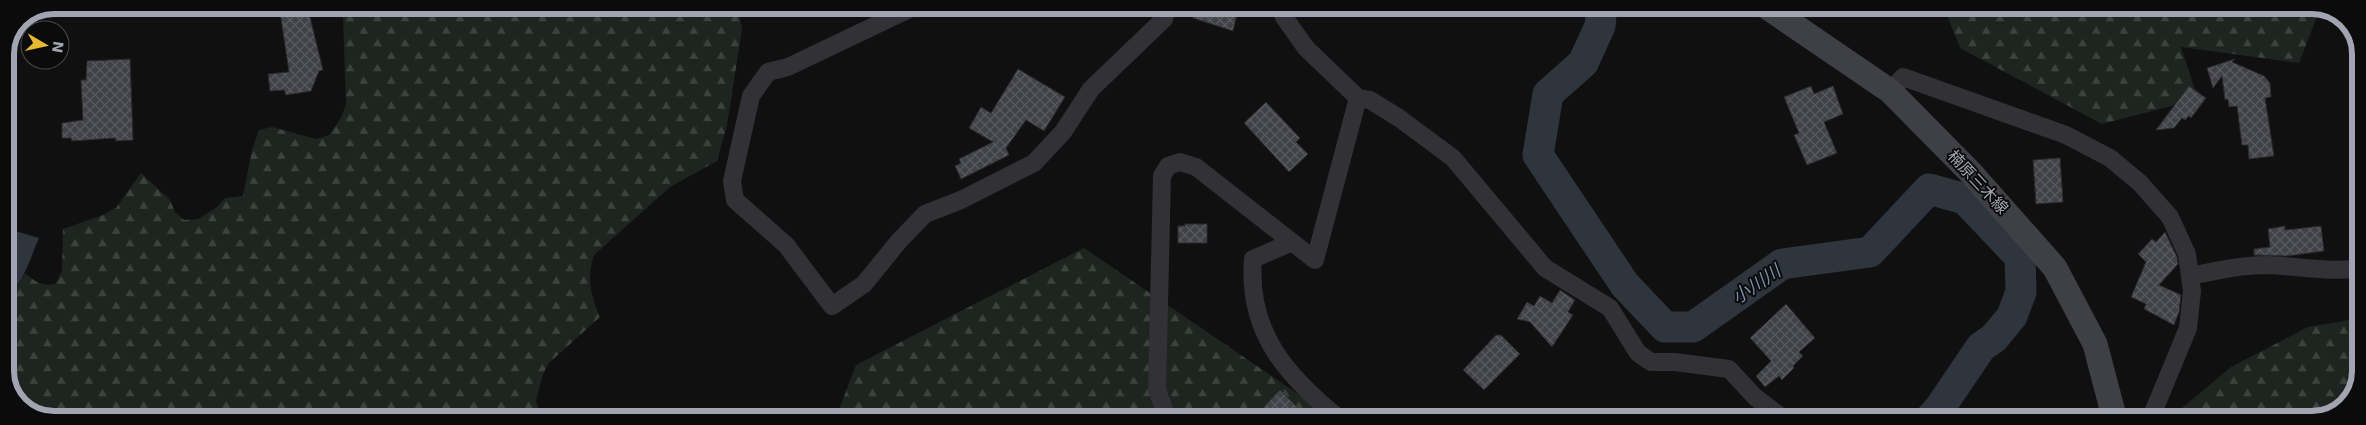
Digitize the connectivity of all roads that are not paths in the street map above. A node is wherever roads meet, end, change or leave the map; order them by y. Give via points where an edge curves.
1 (899, 14) edge
2 (1165, 14) edge
3 (1283, 14) edge
4 (1777, 14) edge
5 (1890, 91) junction
6 (1358, 98) junction
7 (1290, 242) junction
8 (2352, 270) edge
9 (2190, 276) junction
10 (1165, 411) edge
11 (1329, 411) edge
12 (1773, 411) edge
13 (2113, 411) edge
14 (2154, 411) edge

1 - 2 street via 788,67 768,72 751,96 732,181 735,200 786,245 832,306 864,284 924,214 961,200 1034,163 1063,132 1091,89 1164,19
3 - 6 street via 1306,48
4 - 5 main road, 楠原三木線
5 - 9 street via 1903,77 2066,135 2110,158 2140,183 2170,217 2187,254
5 - 13 main road, 楠原三木線 via 1971,173 2055,268 2095,344
6 - 7 street via 1315,260
6 - 12 street via 1370,100 1399,118 1453,158 1546,268 1610,308 1638,353 1651,362 1729,369
7 - 10 street via 1196,167 1180,162 1168,166 1162,176 1157,390
7 - 11 street via 1253,259 1251,282 1260,321 1278,360 1310,396
8 - 9 street via 2240,266
9 - 14 street via 2192,291 2188,328

